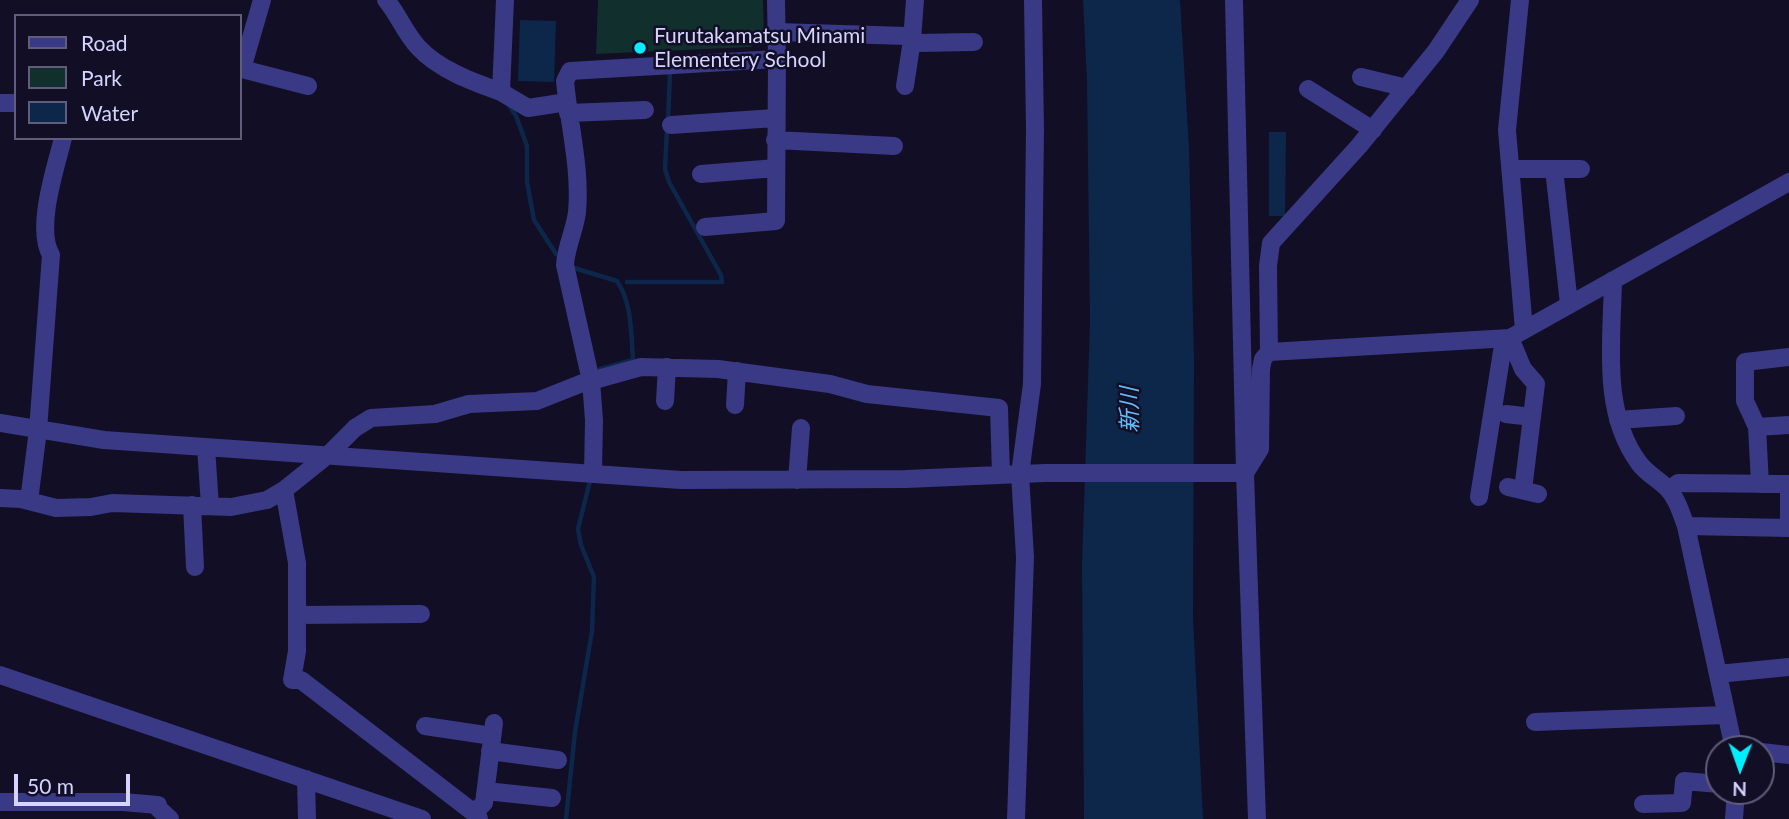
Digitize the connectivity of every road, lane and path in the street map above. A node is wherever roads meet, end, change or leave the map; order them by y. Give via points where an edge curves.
1 (262, 0) edge
2 (386, 0) edge
3 (505, 0) edge
4 (776, 0) edge
5 (915, 0) edge
6 (1033, 0) edge
7 (1234, 0) edge
8 (1470, 0) edge
9 (1520, 0) edge
10 (777, 32) junction
11 (912, 40) junction
12 (974, 42) dead end
13 (777, 59) junction
14 (242, 66) edge
15 (242, 69) edge
16 (1361, 77) dead end
17 (308, 86) dead end
18 (905, 86) dead end
19 (1407, 88) junction
20 (1308, 89) dead end
21 (501, 92) junction
22 (567, 108) junction
23 (645, 110) dead end
24 (775, 118) junction
25 (671, 125) dead end
26 (1373, 130) junction
27 (63, 140) edge
28 (775, 140) junction
29 (894, 146) dead end
30 (776, 168) junction
31 (1511, 169) junction
32 (1554, 169) junction
33 (1581, 169) dead end
34 (701, 174) dead end
35 (1789, 182) edge
36 (705, 227) dead end
37 (1613, 280) junction
38 (1569, 304) junction
39 (1513, 336) junction
40 (1269, 352) junction
41 (1789, 357) edge
42 (667, 367) junction
43 (737, 371) junction
44 (591, 381) junction
45 (665, 401) dead end
46 (735, 405) dead end
47 (1506, 414) dead end
48 (1676, 416) dead end
49 (1532, 417) junction
50 (1618, 420) junction
51 (0, 423) edge
52 (1789, 425) edge
53 (801, 428) dead end
54 (1757, 428) junction
55 (38, 430) junction
56 (206, 447) junction
57 (328, 454) junction
58 (593, 473) junction
59 (1243, 473) junction
60 (1020, 474) junction
61 (1001, 475) junction
62 (797, 480) junction
63 (1760, 484) junction
64 (284, 490) junction
65 (1669, 490) junction
66 (1523, 491) dead end
67 (1479, 497) dead end
68 (0, 498) edge
69 (29, 501) junction
70 (201, 506) junction
71 (1686, 526) junction
72 (1789, 528) edge
73 (195, 567) dead end
74 (421, 614) dead end
75 (298, 615) junction
76 (1789, 667) edge
77 (1717, 674) junction
78 (0, 676) edge
79 (1726, 715) junction
80 (1535, 722) dead end
81 (425, 726) dead end
82 (1731, 735) edge
83 (492, 737) junction
84 (558, 760) dead end
85 (306, 779) junction
86 (1705, 783) edge
87 (486, 791) junction
88 (552, 798) dead end
89 (0, 803) edge
90 (1643, 804) dead end
91 (394, 814) edge
92 (476, 816) edge
93 (170, 819) edge
94 (307, 819) edge
95 (422, 819) edge
96 (1016, 819) edge
97 (1257, 819) edge

1 - 14 street
2 - 21 street via 418,47 468,80
3 - 21 street
4 - 10 street
5 - 11 street
6 - 60 street via 1032,384
7 - 59 street
8 - 19 street
9 - 31 street via 1507,130
10 - 11 street via 907,36
10 - 13 street
11 - 12 street
11 - 18 street
13 - 22 street via 570,71 565,81
13 - 24 street
15 - 17 street
16 - 19 street
19 - 26 street
20 - 26 street
21 - 22 street via 528,108
22 - 23 street
22 - 44 street via 578,186 577,215 565,265
24 - 25 street
24 - 28 street
26 - 40 street via 1271,243
27 - 55 street via 51,184 46,231 51,255
28 - 29 street
28 - 30 street
30 - 34 street
30 - 36 street via 776,221
31 - 32 street
31 - 39 street
32 - 33 street
32 - 38 street
35 - 37 street
37 - 38 street
37 - 50 street via 1612,383
38 - 39 street
39 - 40 street
39 - 49 street via 1523,369 1536,384
39 - 67 street
40 - 59 street via 1261,369 1260,449
41 - 54 street via 1745,362 1745,401
42 - 43 street
42 - 44 street via 640,367
42 - 45 street
43 - 46 street
43 - 61 street via 867,394 999,408
44 - 57 street via 537,401 469,404 435,414 371,418
44 - 58 street
47 - 49 street
48 - 50 street
49 - 66 street
50 - 65 street via 1640,465
51 - 55 street
52 - 54 street
53 - 62 street
54 - 63 street
55 - 56 street
55 - 69 street
56 - 57 street
56 - 70 street
57 - 58 street
57 - 64 street
58 - 62 street via 681,480
59 - 60 street
59 - 97 street
60 - 61 street
60 - 96 street via 1025,557
61 - 62 street
63 - 65 street via 1678,483
63 - 72 street via 1789,484
64 - 70 street via 250,505
64 - 75 street via 297,563
65 - 71 street
68 - 69 street
69 - 70 street via 57,508 112,503
70 - 73 street
71 - 72 street
71 - 77 street
74 - 75 street
75 - 92 street via 292,680 301,680
76 - 77 street
77 - 79 street
78 - 85 street
79 - 80 street
79 - 82 street
81 - 83 street
83 - 84 street
83 - 87 street
85 - 91 street
85 - 94 street
86 - 90 street via 1684,781 1682,803
87 - 88 street
87 - 92 street
89 - 93 street via 158,805
91 - 95 street

